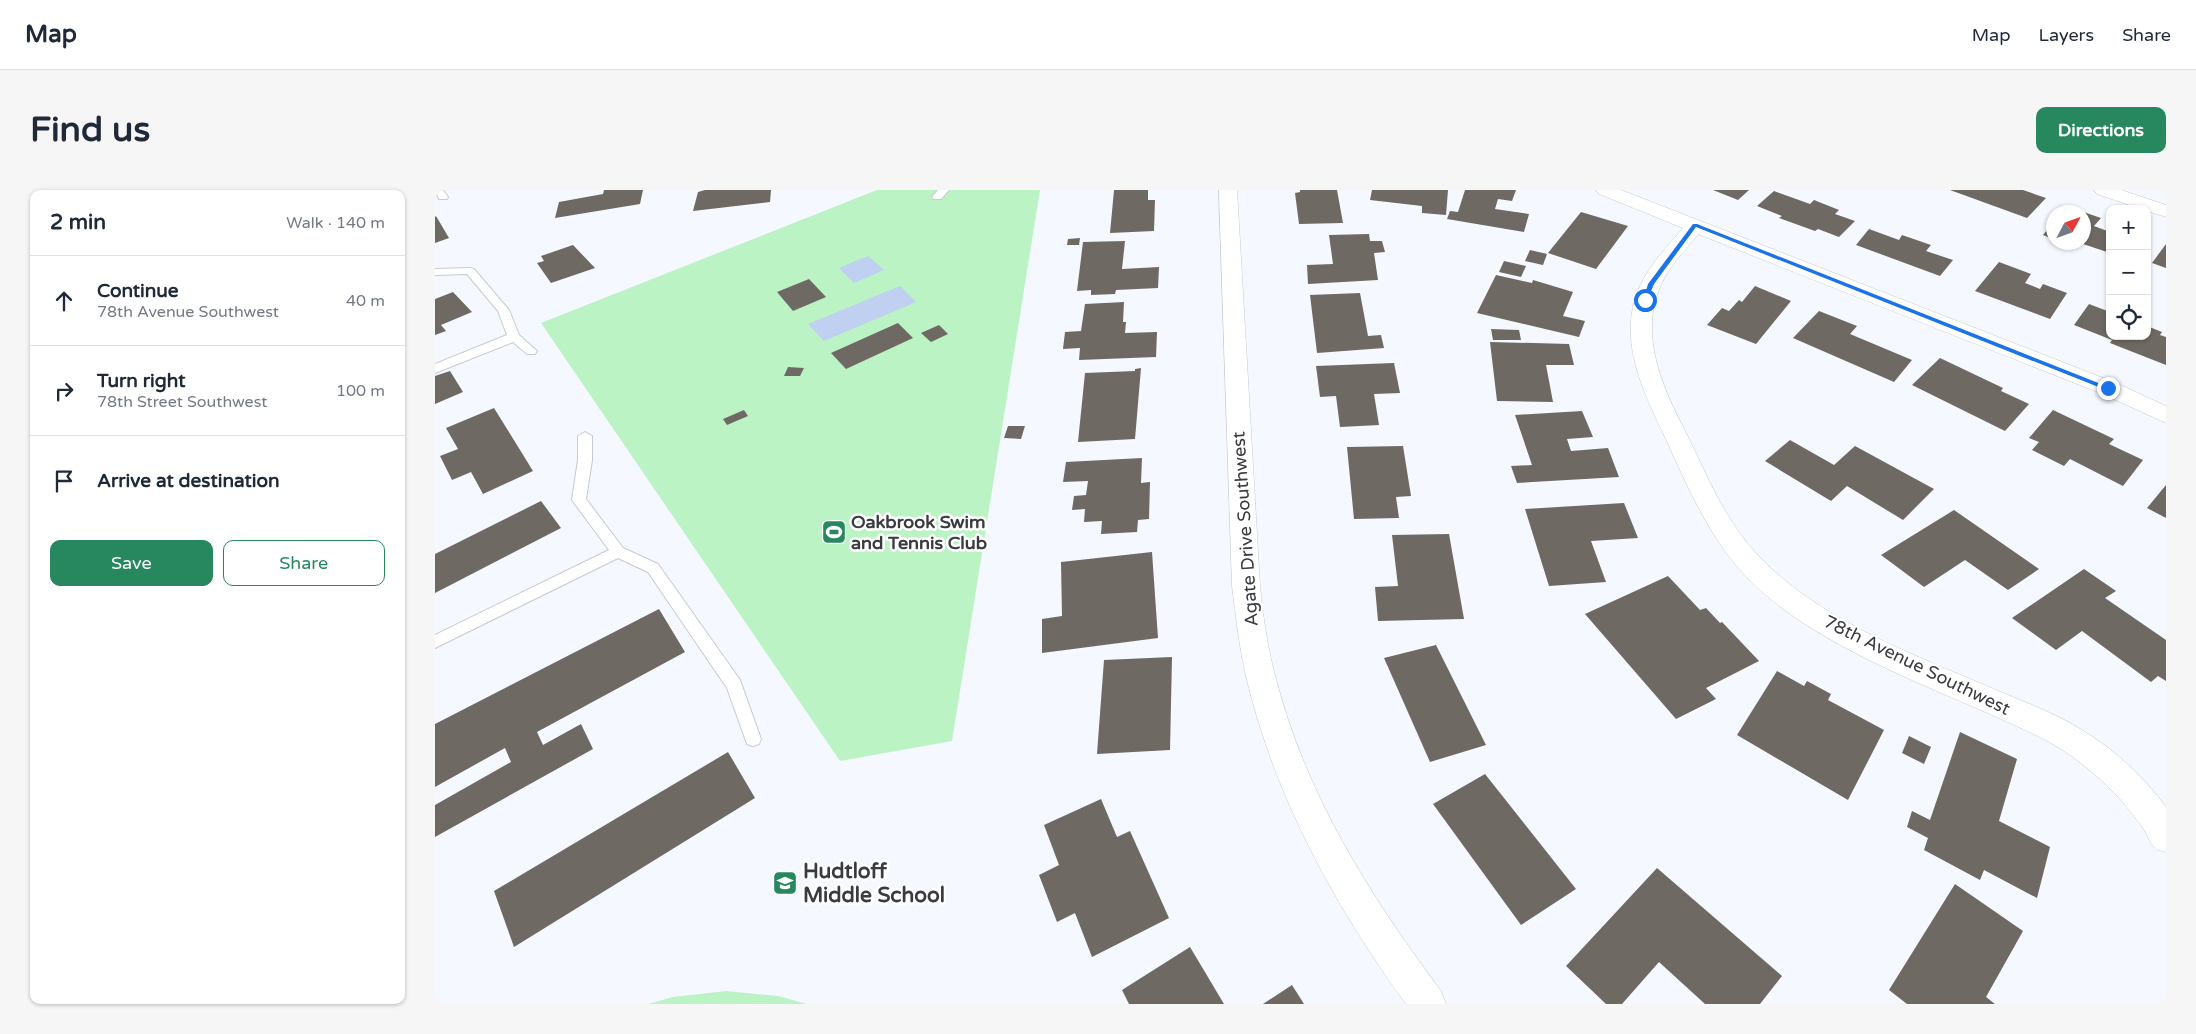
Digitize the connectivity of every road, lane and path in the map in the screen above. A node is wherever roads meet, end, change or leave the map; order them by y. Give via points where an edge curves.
1 (1228, 190) edge
2 (1605, 190) edge
3 (2103, 190) edge
4 (2166, 212) edge
5 (1695, 225) junction
6 (435, 272) edge
7 (514, 337) junction
8 (531, 351) dead end
9 (435, 369) edge
10 (2166, 415) edge
11 (585, 436) dead end
12 (618, 552) junction
13 (435, 642) edge
14 (753, 739) dead end
15 (2166, 837) edge
16 (1428, 1004) edge

1 - 16 street, Agate Drive Southwest via 1246,586 1263,689 1281,746 1339,870 1379,936
2 - 5 street
3 - 4 street
5 - 10 street via 2108,388
5 - 15 street, 78th Avenue Southwest via 1651,284 1642,317 1643,354 1655,394 1719,525 1737,549 1788,598 1825,622 2057,731 2095,756 2130,788 2159,823
6 - 7 lane via 470,271 503,310
7 - 8 lane
7 - 9 lane
11 - 12 lane via 579,500
12 - 13 lane
12 - 14 lane via 653,568 735,685

